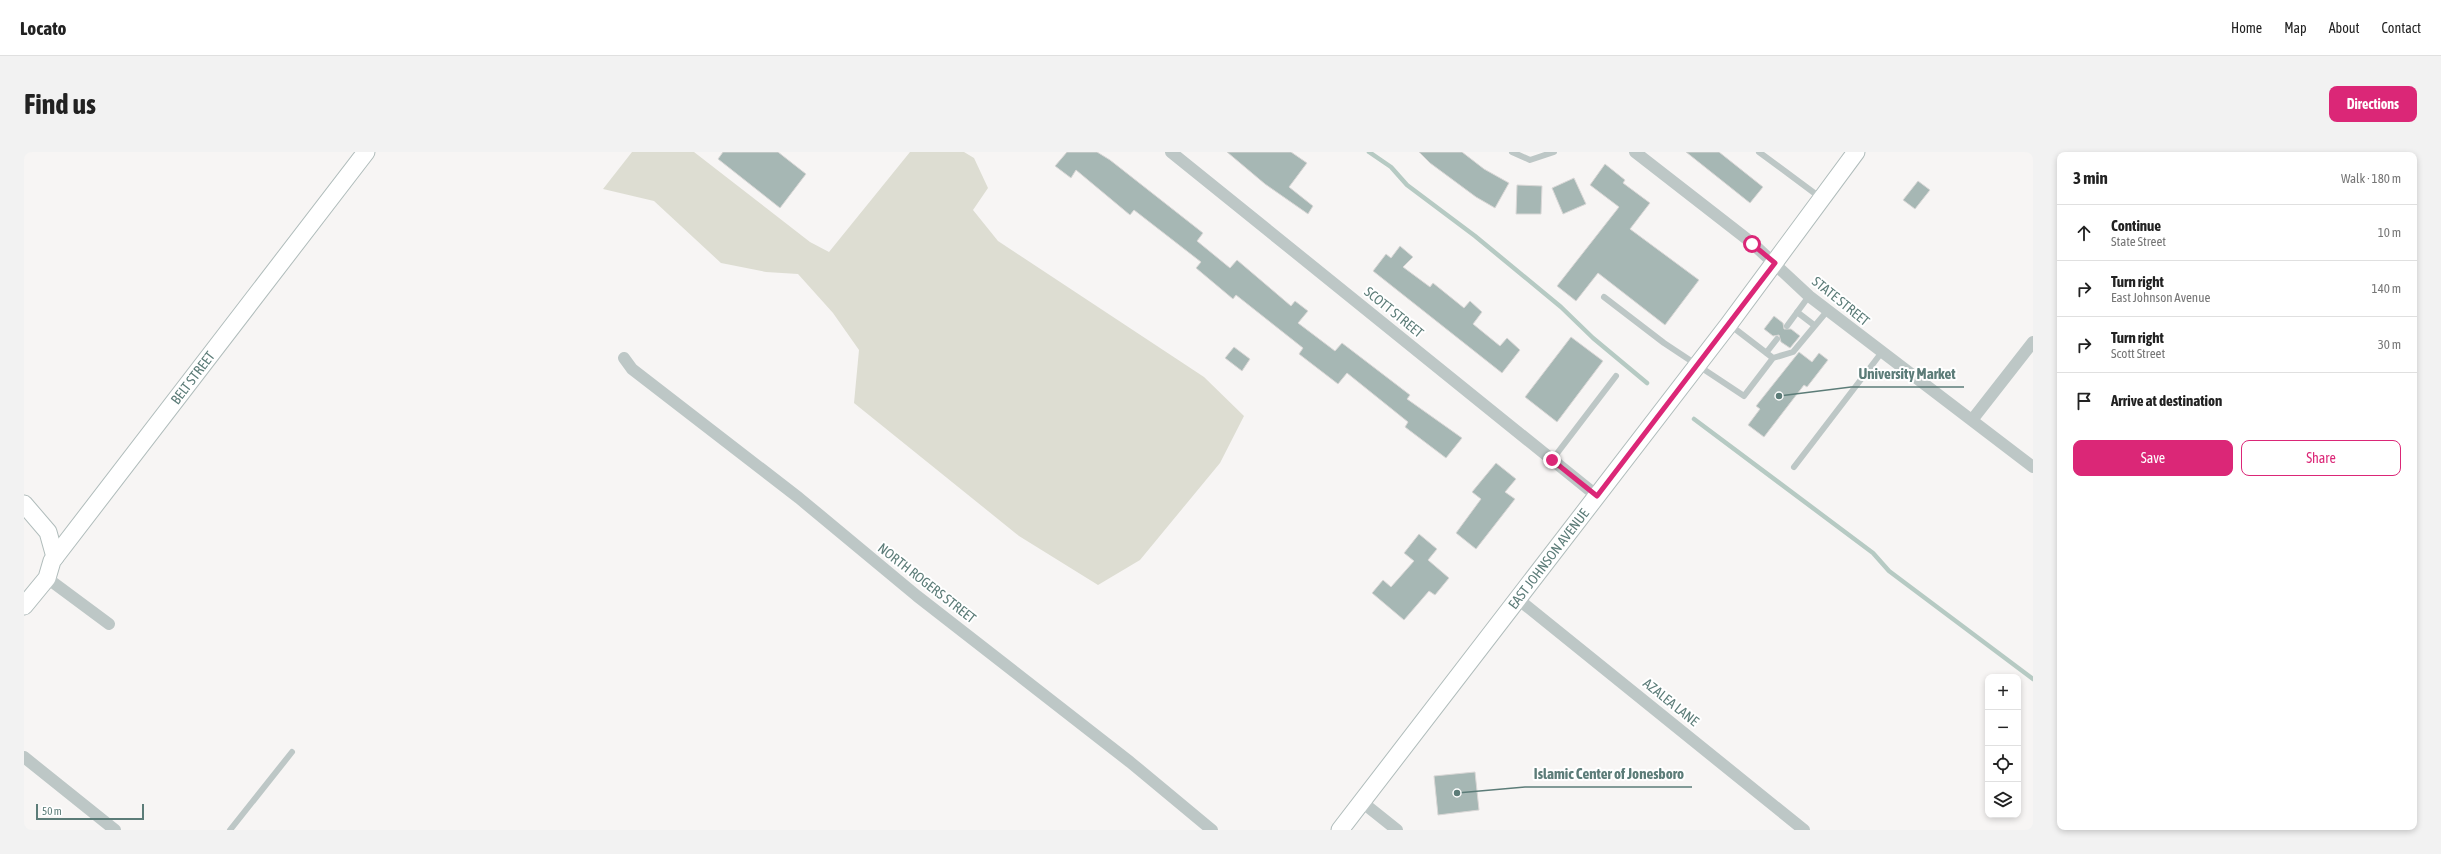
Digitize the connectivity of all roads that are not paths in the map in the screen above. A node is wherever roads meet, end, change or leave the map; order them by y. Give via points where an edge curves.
1 (366, 152) edge
2 (1171, 152) edge
3 (1512, 152) edge
4 (1554, 152) edge
5 (1635, 152) edge
6 (1760, 152) edge
7 (1856, 152) edge
8 (1822, 199) junction
9 (1775, 263) junction
10 (1809, 296) junction
11 (1604, 297) dead end
12 (1828, 310) junction
13 (1797, 312) junction
14 (1729, 324) junction
15 (1814, 325) junction
16 (1787, 326) dead end
17 (1777, 339) dead end
18 (2033, 342) edge
19 (1882, 352) junction
20 (1766, 353) junction
21 (624, 358) dead end
22 (1773, 358) junction
23 (1698, 364) junction
24 (1616, 376) dead end
25 (1972, 420) junction
26 (1552, 460) junction
27 (1794, 467) dead end
28 (2033, 467) edge
29 (1597, 496) junction
30 (24, 504) edge
31 (55, 558) junction
32 (47, 578) junction
33 (1518, 599) junction
34 (24, 606) edge
35 (109, 624) dead end
36 (292, 752) dead end
37 (24, 757) edge
38 (1362, 802) junction
39 (115, 830) edge
40 (230, 830) edge
41 (1212, 830) edge
42 (1340, 830) edge
43 (1397, 830) edge
44 (1804, 830) edge

1 - 31 main road, BELT STREET
2 - 26 street, SCOTT STREET
3 - 4 lane via 1530,160
5 - 9 street, STATE STREET
6 - 8 lane
7 - 8 main road, EAST JOHNSON AVENUE
8 - 9 main road, EAST JOHNSON AVENUE
9 - 10 street, STATE STREET
9 - 14 main road, EAST JOHNSON AVENUE
10 - 12 street, STATE STREET
10 - 13 lane
11 - 23 lane via 1664,343
12 - 15 lane
12 - 19 street, STATE STREET
13 - 15 lane
13 - 16 lane
14 - 20 lane
14 - 23 main road, EAST JOHNSON AVENUE
15 - 22 lane via 1794,352
17 - 20 lane
18 - 25 street
19 - 25 street, STATE STREET
19 - 27 lane
20 - 22 lane
21 - 41 street, NORTH ROGERS STREET via 632,369 799,498 917,596 1130,762
22 - 23 lane via 1744,396
23 - 29 main road, EAST JOHNSON AVENUE
24 - 26 lane
25 - 28 street, STATE STREET
26 - 29 street, SCOTT STREET
29 - 33 main road, EAST JOHNSON AVENUE
30 - 31 main road via 48,532
31 - 32 main road, BELT STREET
32 - 34 main road, BELT STREET
32 - 35 street
33 - 38 main road, EAST JOHNSON AVENUE
33 - 44 street, AZALEA LANE
36 - 40 lane
37 - 39 street
38 - 42 main road, EAST JOHNSON AVENUE
38 - 43 street

